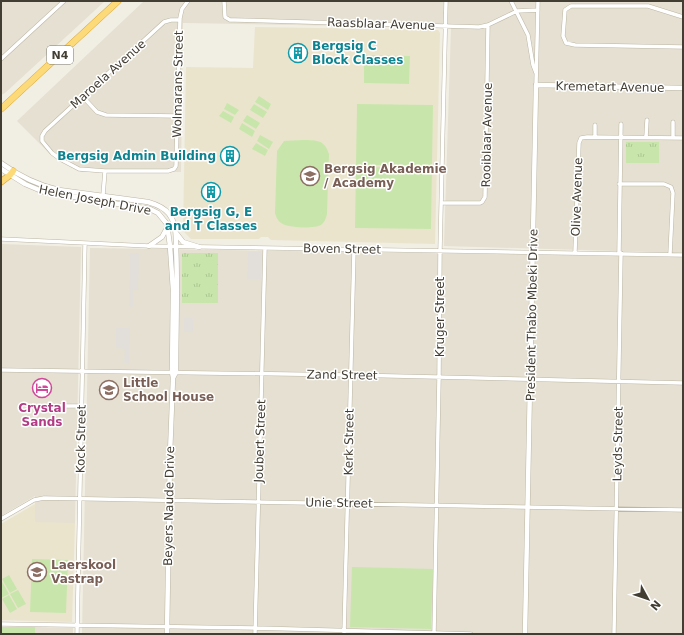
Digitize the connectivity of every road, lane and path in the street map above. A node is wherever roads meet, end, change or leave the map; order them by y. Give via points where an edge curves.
1 (64, 1) edge
2 (118, 1) edge
3 (224, 1) edge
4 (446, 1) edge
5 (511, 1) edge
6 (538, 1) edge
7 (186, 2) edge
8 (538, 10) junction
9 (517, 11) junction
10 (683, 17) edge
11 (180, 20) junction
12 (488, 25) junction
13 (446, 26) junction
14 (683, 47) edge
15 (1, 59) edge
16 (537, 76) junction
17 (536, 85) junction
18 (683, 88) edge
19 (83, 98) junction
20 (1, 109) edge
21 (177, 116) junction
22 (647, 120) dead end
23 (673, 122) dead end
24 (621, 124) dead end
25 (595, 125) dead end
26 (595, 137) junction
27 (621, 137) junction
28 (646, 137) junction
29 (673, 138) junction
30 (683, 138) edge
31 (1, 163) edge
32 (1, 169) edge
33 (105, 171) junction
34 (12, 173) junction
35 (1, 182) edge
36 (620, 184) junction
37 (103, 195) junction
38 (108, 202) junction
39 (441, 203) junction
40 (167, 226) junction
41 (176, 231) junction
42 (1, 239) edge
43 (85, 243) junction
44 (149, 246) junction
45 (170, 246) junction
46 (176, 246) junction
47 (199, 247) junction
48 (265, 248) junction
49 (354, 250) junction
50 (440, 250) junction
51 (533, 251) junction
52 (575, 252) junction
53 (620, 253) junction
54 (670, 254) junction
55 (683, 255) edge
56 (1, 370) edge
57 (82, 370) junction
58 (174, 372) junction
59 (262, 374) junction
60 (351, 375) junction
61 (440, 378) junction
62 (530, 379) junction
63 (619, 382) junction
64 (683, 383) edge
65 (81, 406) junction
66 (48, 410) dead end
67 (79, 498) junction
68 (169, 501) junction
69 (258, 501) junction
70 (348, 503) junction
71 (437, 505) junction
72 (528, 506) junction
73 (617, 509) junction
74 (683, 510) edge
75 (1, 520) edge
76 (1, 624) edge
77 (77, 626) junction
78 (167, 627) junction
79 (255, 628) junction
80 (344, 632) edge
81 (77, 634) edge
82 (167, 634) edge
83 (255, 634) edge
84 (434, 634) edge
85 (471, 634) edge
86 (525, 634) edge
87 (614, 634) edge

1 - 15 street
2 - 20 highway, N4
3 - 13 street, Raasblaar Avenue via 224,15 227,19 235,20
4 - 13 street, Kruger Street
5 - 9 street, President Thabo Mbeki Drive
6 - 8 street
7 - 11 street, Wolmarans Street
8 - 9 street, Raasblaar Avenue
8 - 16 street
9 - 12 street, Raasblaar Avenue
9 - 16 street, President Thabo Mbeki Drive via 528,35
10 - 14 street via 648,6 571,6 566,8 564,14 563,36 568,44
11 - 19 street, Maroela Avenue via 164,22
11 - 21 street, Wolmarans Street
12 - 13 street, Raasblaar Avenue
12 - 39 street, Rooiblaar Avenue via 485,197 480,203
13 - 39 street, Kruger Street
16 - 17 street, President Thabo Mbeki Drive
17 - 18 street, Kremetart Avenue
17 - 51 street, President Thabo Mbeki Drive
19 - 21 street via 97,112 106,115
19 - 33 street, Maroela Avenue via 50,126 42,136 42,141 70,165 85,170
21 - 33 street, Wolmarans Street via 174,169
22 - 28 street
23 - 29 street
24 - 27 street, Leyds Street
25 - 26 street
26 - 27 street
26 - 52 street, Olive Avenue via 584,137 579,141
27 - 28 street
27 - 36 street, Leyds Street
28 - 29 street
29 - 30 street
31 - 34 street, Helen Joseph Drive
32 - 34 street, Helen Joseph Drive
33 - 37 street
34 - 35 highway
34 - 37 street, Helen Joseph Drive via 59,190
34 - 38 street, Helen Joseph Drive via 25,184 44,192
36 - 53 street, Leyds Street
36 - 54 street via 664,184 671,187 673,193
37 - 38 street
37 - 41 street, Helen Joseph Drive via 157,205 168,213
38 - 40 street, Helen Joseph Drive via 150,209 164,219
39 - 50 street, Kruger Street
40 - 44 street via 162,237
40 - 45 street
41 - 46 street, Helen Joseph Drive
41 - 47 street via 182,242
42 - 43 street, Boven Street
43 - 44 street, Boven Street
43 - 57 street, Kock Street
44 - 45 street, Boven Street
45 - 46 street, Boven Street
45 - 58 street, Beyers Naude Drive
46 - 47 street, Boven Street
46 - 58 street, Beyers Naude Drive via 178,290
47 - 48 street, Boven Street
48 - 49 street, Boven Street
48 - 59 street, Joubert Street
49 - 50 street, Boven Street
49 - 60 street, Kerk Street
50 - 51 street, Boven Street
50 - 61 street, Kruger Street
51 - 52 street, Boven Street
51 - 62 street, President Thabo Mbeki Drive
52 - 53 street, Boven Street
53 - 54 street, Boven Street
53 - 63 street, Leyds Street
54 - 55 street, Boven Street
56 - 57 street, Zand Street
57 - 58 street, Zand Street
57 - 65 street, Kock Street
58 - 59 street, Zand Street
58 - 68 street, Beyers Naude Drive
59 - 60 street, Zand Street
59 - 69 street, Joubert Street
60 - 61 street, Zand Street
60 - 70 street, Kerk Street
61 - 62 street, Zand Street
61 - 71 street, Kruger Street
62 - 63 street, Zand Street
62 - 72 street, President Thabo Mbeki Drive
63 - 64 street, Zand Street
63 - 73 street, Leyds Street
65 - 66 street via 54,406
65 - 67 street, Kock Street
67 - 68 street, Unie Street
67 - 75 street, Unie Street via 37,499
67 - 77 street, Kock Street
68 - 69 street, Unie Street
68 - 78 street, Beyers Naude Drive
69 - 70 street, Unie Street
69 - 79 street, Joubert Street
70 - 71 street, Unie Street
70 - 80 street, Kerk Street
71 - 72 street, Unie Street
71 - 84 street, Kruger Street
72 - 73 street, Unie Street
72 - 86 street, President Thabo Mbeki Drive
73 - 74 street, Unie Street
73 - 87 street, Leyds Street
76 - 77 street
77 - 78 street
77 - 81 street, Kock Street
78 - 79 street
78 - 82 street, Beyers Naude Drive
79 - 80 street
79 - 83 street, Joubert Street
80 - 84 street
84 - 85 street

